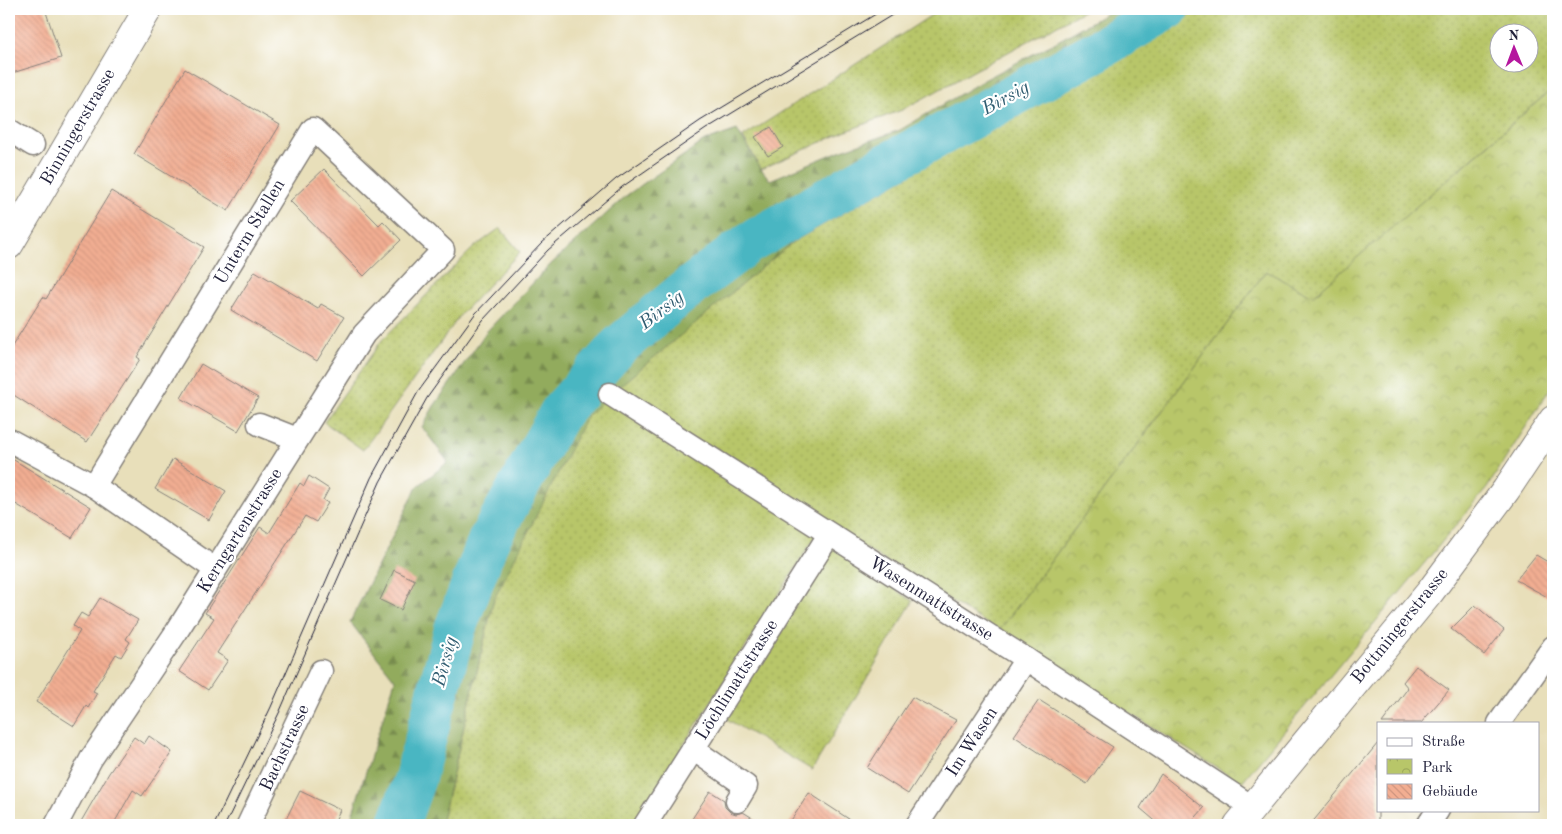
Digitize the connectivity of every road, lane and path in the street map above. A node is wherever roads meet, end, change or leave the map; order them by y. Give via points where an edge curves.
1 (148, 9) edge
2 (9, 130) edge
3 (33, 145) dead end
4 (9, 245) edge
5 (443, 250) joint
6 (610, 394) dead end
7 (1553, 420) edge
8 (258, 424) dead end
9 (297, 439) junction
10 (9, 440) edge
11 (94, 486) junction
12 (829, 535) junction
13 (215, 569) junction
14 (1553, 647) edge
15 (1026, 659) junction
16 (321, 671) dead end
17 (1500, 722) edge
18 (694, 749) junction
19 (737, 801) dead end
20 (1437, 812) edge
21 (1245, 816) edge
22 (56, 825) edge
23 (248, 825) edge
24 (645, 825) edge
25 (917, 825) edge
26 (1428, 825) edge

1 - 4 main road, Binningerstrasse
2 - 3 street
5 - 9 street, Kerngartenstrasse via 364,334
5 - 11 street, Unterm Stallen via 313,129
6 - 12 street, Wasenmattstrasse
7 - 21 main road, Bottmingerstrasse via 1430,592
8 - 9 street
9 - 13 street, Kerngartenstrasse
10 - 11 street
11 - 13 street
12 - 15 street, Wasenmattstrasse
12 - 18 street, Löchlimattstrasse
13 - 22 street, Kerngartenstrasse via 90,759
14 - 17 street
15 - 21 street, Wasenmattstrasse
15 - 25 street, Im Wasen
16 - 23 street, Bachstrasse
18 - 19 street via 746,786
18 - 24 street, Löchlimattstrasse
20 - 26 street

